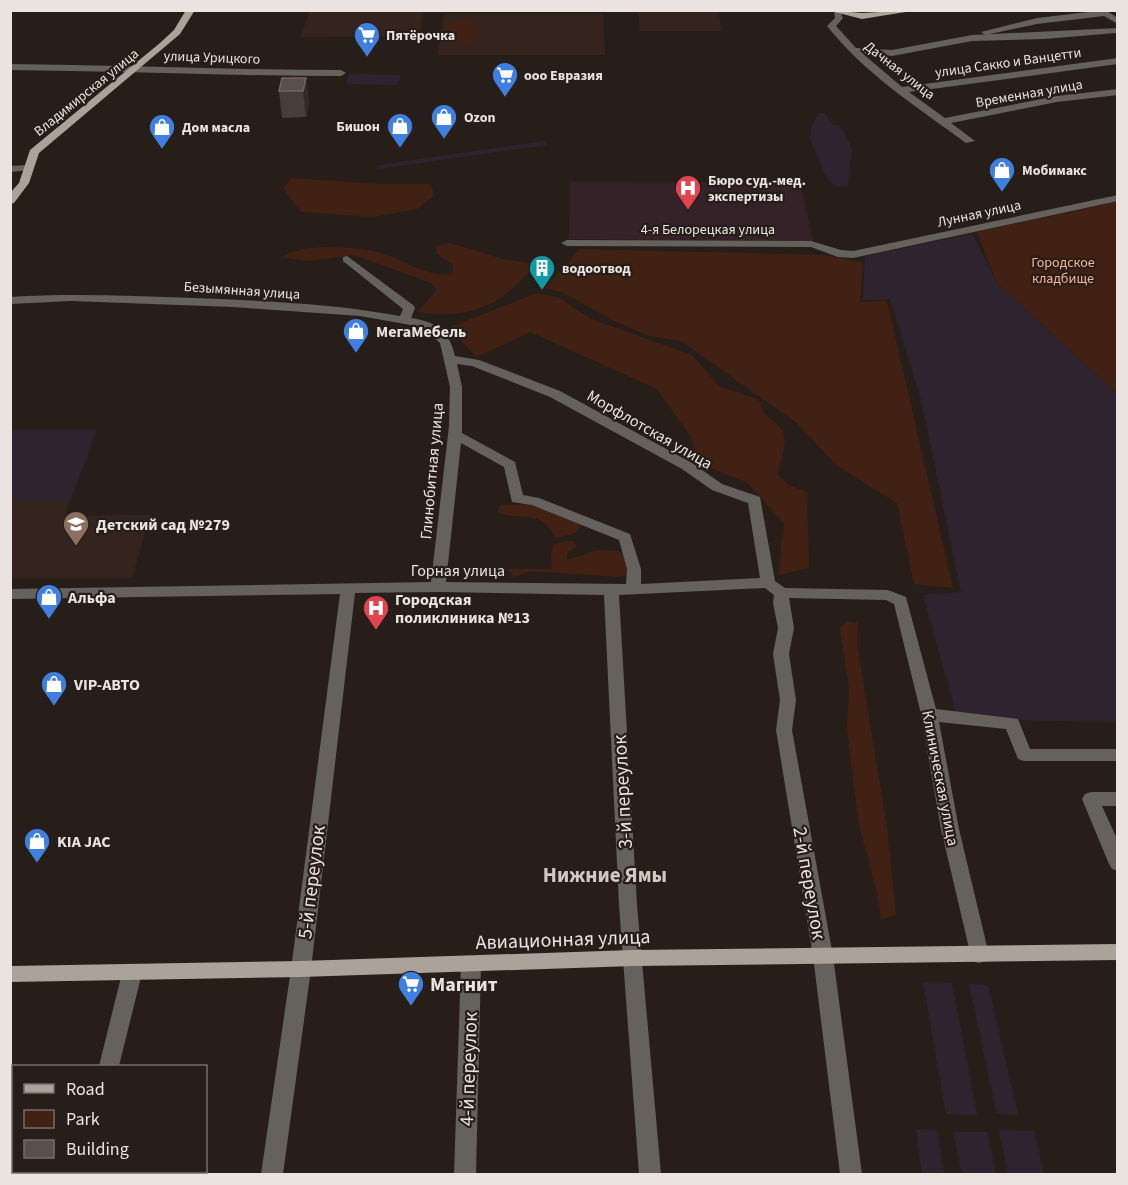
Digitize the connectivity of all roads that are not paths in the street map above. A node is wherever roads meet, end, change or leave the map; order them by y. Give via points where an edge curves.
1 (191, 10) edge
2 (914, 10) edge
3 (834, 12) edge
4 (1095, 12) edge
5 (1117, 28) edge
6 (972, 38) junction
7 (853, 50) junction
8 (1118, 61) edge
9 (10, 67) edge
10 (136, 68) junction
11 (341, 73) dead end
12 (903, 90) junction
13 (1118, 92) edge
14 (945, 121) junction
15 (970, 141) dead end
16 (28, 168) junction
17 (10, 169) edge
18 (1118, 198) edge
19 (10, 201) edge
20 (567, 243) dead end
21 (846, 254) joint
22 (347, 259) dead end
23 (10, 301) edge
24 (405, 319) junction
25 (451, 359) junction
26 (454, 434) junction
27 (768, 583) junction
28 (438, 587) junction
29 (348, 588) junction
30 (633, 589) junction
31 (611, 590) junction
32 (782, 593) junction
33 (10, 594) edge
34 (929, 714) junction
35 (1118, 755) edge
36 (1118, 799) edge
37 (1118, 864) edge
38 (1118, 951) edge
39 (979, 955) junction
40 (823, 956) junction
41 (633, 958) junction
42 (471, 964) junction
43 (300, 969) junction
44 (132, 973) junction
45 (10, 974) edge
46 (109, 1065) edge
47 (272, 1174) edge
48 (465, 1174) edge
49 (650, 1174) edge
50 (851, 1174) edge

1 - 10 main road, Владимирская улица via 177,32
2 - 3 main road via 862,16
3 - 7 street, Дачная улица via 839,18 831,26
4 - 5 street via 1106,13
4 - 6 street via 1015,24
5 - 6 street
6 - 7 street via 891,53
7 - 12 street, Дачная улица via 878,74
8 - 12 street, улица Сакко и Ванцетти
9 - 10 street, улица Урицкого
10 - 11 street, улица Урицкого
10 - 16 main road, Владимирская улица via 33,152
12 - 14 street, Дачная улица
13 - 14 street, Временная улица via 1057,99
14 - 15 street, Дачная улица
16 - 17 street
16 - 19 main road, Владимирская улица via 24,183
18 - 21 street, Лунная улица
20 - 21 street, 4-я Белорецкая улица via 811,244
22 - 24 street via 409,308
23 - 24 street, Безымянная улица via 71,297 149,299 360,312
24 - 25 street, Безымянная улица via 426,324 438,333 447,343
25 - 26 street, Глинобитная улица via 456,387
25 - 27 street, Морфлотская улица via 475,363 555,394 687,466 717,487 755,500
26 - 28 street, Глинобитная улица
26 - 30 street via 510,465 517,498 625,537 634,569
27 - 30 street, Горная улица
27 - 32 street
28 - 29 street, Горная улица
28 - 31 street, Горная улица
29 - 33 street, Горная улица
29 - 43 street, 5-й переулок
30 - 31 street, Горная улица
31 - 41 street, 3-й переулок
32 - 34 street, Клиническая улица via 888,595 901,601
32 - 40 street, 2-й переулок via 786,627 781,654 788,700 784,730
34 - 35 street via 1012,723 1024,755
34 - 39 street, Клиническая улица via 950,830
36 - 37 street via 1092,799
38 - 39 main road, Авиационная улица
39 - 40 main road, Авиационная улица
40 - 41 main road, Авиационная улица
40 - 50 street, 2-й переулок
41 - 42 main road, Авиационная улица
41 - 49 street, 3-й переулок
42 - 43 main road, Авиационная улица
42 - 48 street, 4-й переулок
43 - 44 main road, Авиационная улица
43 - 47 street, 5-й переулок
44 - 45 main road, Авиационная улица
44 - 46 street

